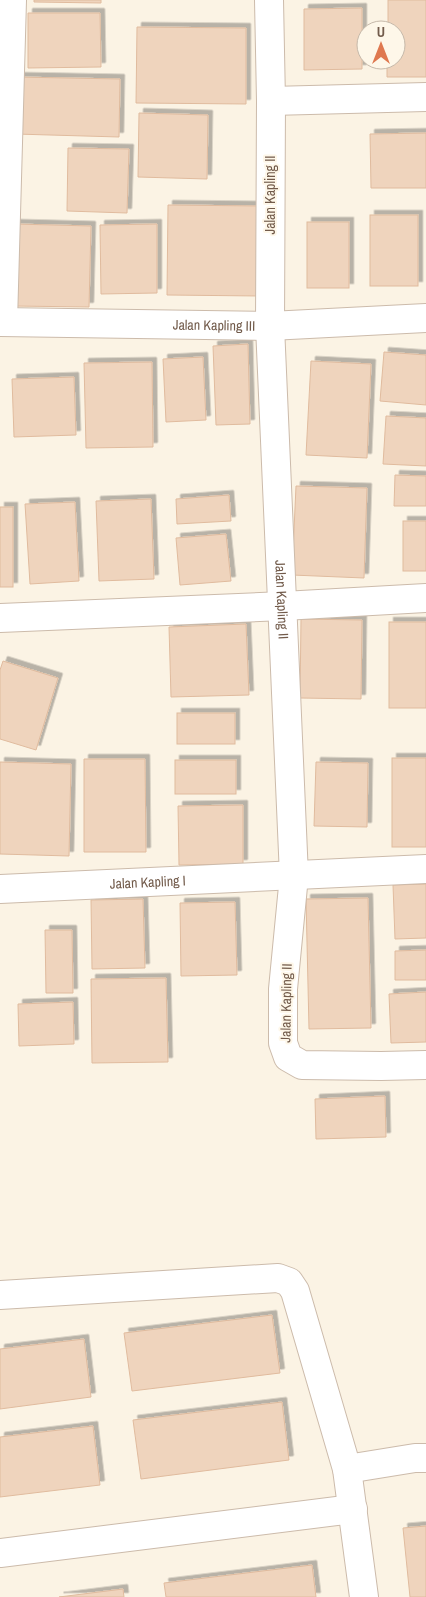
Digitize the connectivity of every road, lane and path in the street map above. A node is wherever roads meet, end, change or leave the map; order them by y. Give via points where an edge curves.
1 (12, 0) edge
2 (269, 0) edge
3 (426, 97) edge
4 (271, 101) junction
5 (426, 318) edge
6 (2, 322) edge
7 (270, 326) junction
8 (426, 598) edge
9 (283, 606) junction
10 (0, 618) edge
11 (426, 869) edge
12 (294, 876) junction
13 (0, 889) edge
14 (426, 1065) edge
15 (0, 1296) edge
16 (426, 1458) edge
17 (348, 1469) junction
18 (353, 1509) junction
19 (0, 1553) edge
20 (364, 1597) edge

1 - 6 street
2 - 4 street, Jalan Kapling II
3 - 4 street
4 - 7 street, Jalan Kapling II
5 - 7 street, Jalan Kapling III
6 - 7 street, Jalan Kapling III
7 - 9 street, Jalan Kapling II
8 - 9 street
9 - 10 street
9 - 12 street, Jalan Kapling II
11 - 12 street, Jalan Kapling I
12 - 13 street, Jalan Kapling I
12 - 14 street, Jalan Kapling II via 283,989 283,1043 288,1057 302,1064
15 - 17 street via 278,1278 289,1282 295,1291
16 - 17 street
17 - 18 street
18 - 19 street
18 - 20 street

